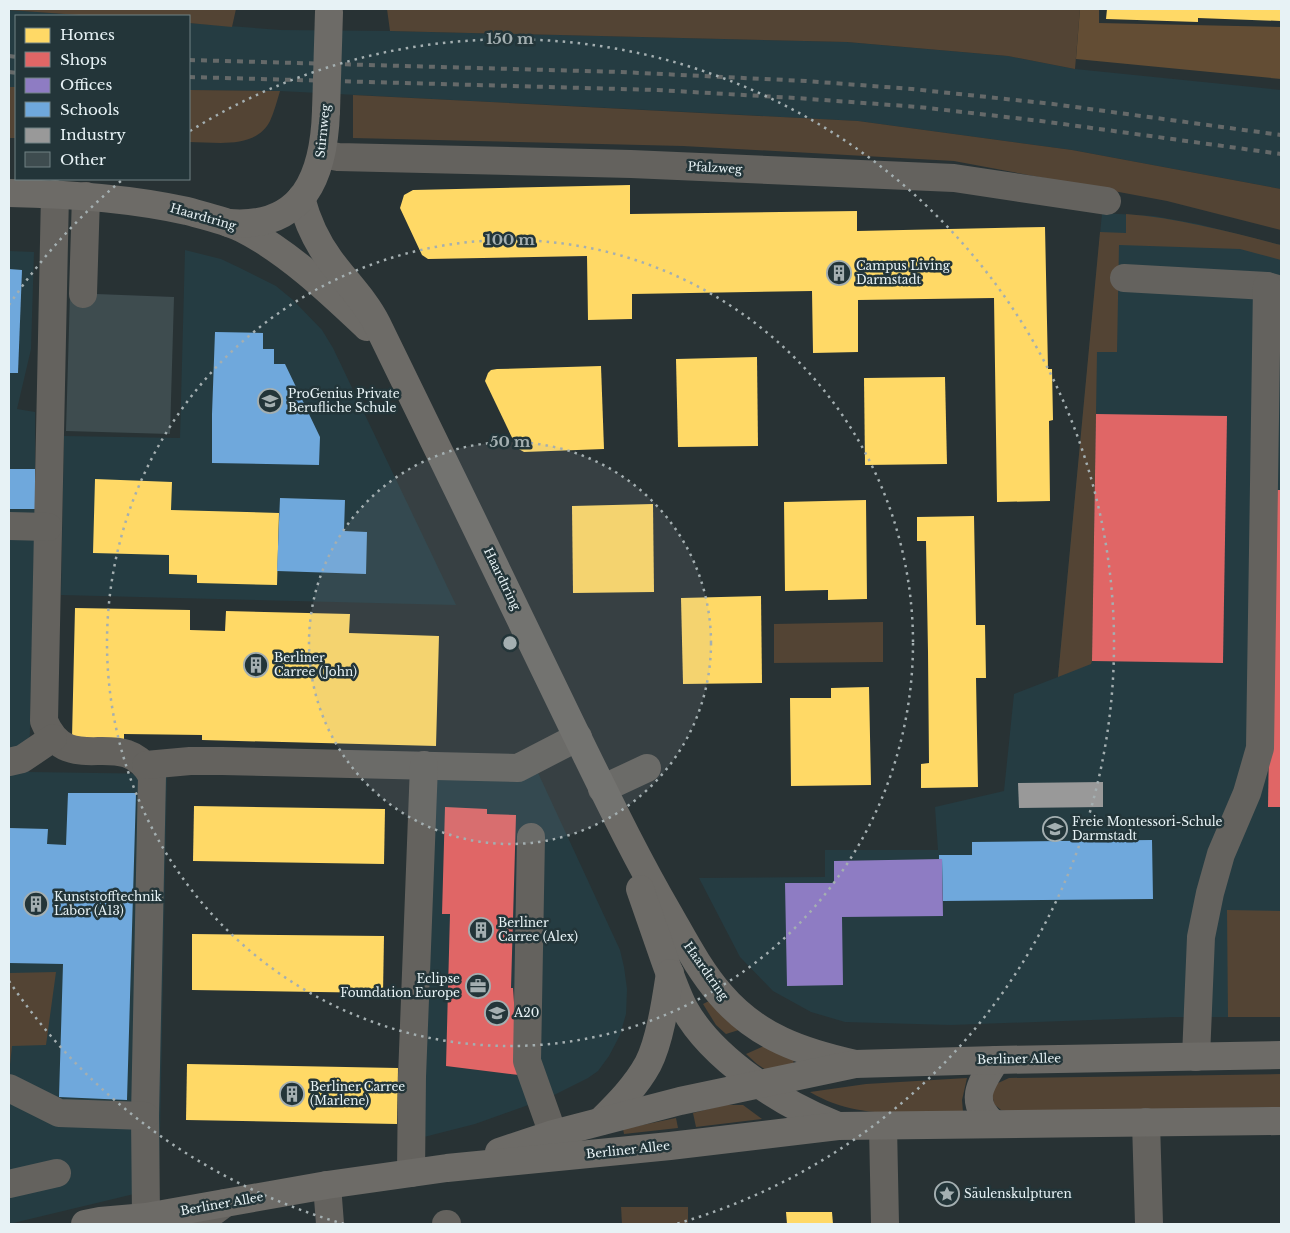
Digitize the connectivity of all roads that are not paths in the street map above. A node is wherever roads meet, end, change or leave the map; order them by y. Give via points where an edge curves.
1 (329, 10) edge
2 (322, 154) junction
3 (9, 193) edge
4 (54, 194) junction
5 (86, 196) junction
6 (301, 198) junction
7 (1107, 202) dead end
8 (228, 222) junction
9 (1124, 278) dead end
10 (1274, 288) edge
11 (83, 294) dead end
12 (386, 345) junction
13 (9, 526) edge
14 (48, 527) junction
15 (578, 737) junction
16 (53, 738) junction
17 (9, 762) edge
18 (146, 765) junction
19 (424, 765) junction
20 (648, 768) dead end
21 (602, 790) junction
22 (614, 814) junction
23 (531, 837) dead end
24 (670, 973) junction
25 (1281, 1055) edge
26 (1196, 1057) junction
27 (996, 1060) junction
28 (855, 1064) junction
29 (759, 1084) junction
30 (9, 1088) edge
31 (145, 1116) junction
32 (601, 1121) junction
33 (1281, 1121) edge
34 (1146, 1122) junction
35 (994, 1124) junction
36 (838, 1126) junction
37 (883, 1126) junction
38 (553, 1134) junction
39 (447, 1168) junction
40 (57, 1173) dead end
41 (411, 1173) junction
42 (9, 1184) edge
43 (327, 1185) junction
44 (225, 1203) junction
45 (138, 1221) edge
46 (85, 1224) edge
47 (197, 1224) edge
48 (330, 1224) edge
49 (886, 1224) edge
50 (1149, 1224) edge

1 - 2 main road, Stirnweg, bridge
2 - 6 main road, Stirnweg via 314,178
2 - 7 lane, Pfalzweg via 954,178
3 - 4 main road, Haardtring
4 - 5 main road, Haardtring
4 - 14 lane
5 - 8 main road, Haardtring via 155,204
5 - 11 lane
6 - 8 main road, Stirnweg via 278,217 255,223
6 - 12 main road, Haardtring via 316,239 370,311
8 - 12 main road, Haardtring via 292,262
9 - 10 lane
10 - 26 lane via 1260,748 1210,893 1201,938
12 - 15 main road, Haardtring
13 - 14 lane
14 - 16 lane via 44,720
15 - 19 lane via 518,768
15 - 21 main road, Haardtring
16 - 17 lane via 22,759
16 - 18 lane via 76,751 121,752 135,756
18 - 19 lane via 190,761
18 - 31 lane via 152,776 153,791
19 - 41 lane
20 - 21 lane
21 - 22 main road, Haardtring
22 - 24 main road, Haardtring
22 - 28 main road, Haardtring via 692,954 735,1011 766,1034 798,1049
23 - 38 lane via 527,1061
24 - 29 main road, Haardtring via 684,1008 702,1034
24 - 32 main road via 648,1063 632,1088
25 - 26 main road, Berliner Allee
26 - 27 main road, Berliner Allee
27 - 28 main road, Berliner Allee
27 - 35 main road via 983,1079 978,1102
28 - 29 main road, Berliner Allee
29 - 32 main road, Berliner Allee
29 - 36 main road, Berliner Allee via 792,1106
30 - 31 lane via 58,1113
31 - 45 lane
32 - 38 main road, Berliner Allee
33 - 34 main road, Berliner Allee
34 - 35 main road, Berliner Allee
34 - 50 lane
35 - 37 main road, Berliner Allee
36 - 37 main road, Berliner Allee
36 - 39 main road, Berliner Allee
37 - 49 lane
38 - 39 main road, Berliner Allee
39 - 41 main road, Berliner Allee
40 - 42 lane
41 - 43 main road, Berliner Allee
43 - 44 main road, Berliner Allee
43 - 48 lane
44 - 45 main road, Berliner Allee
44 - 47 lane
45 - 46 main road, Berliner Allee

